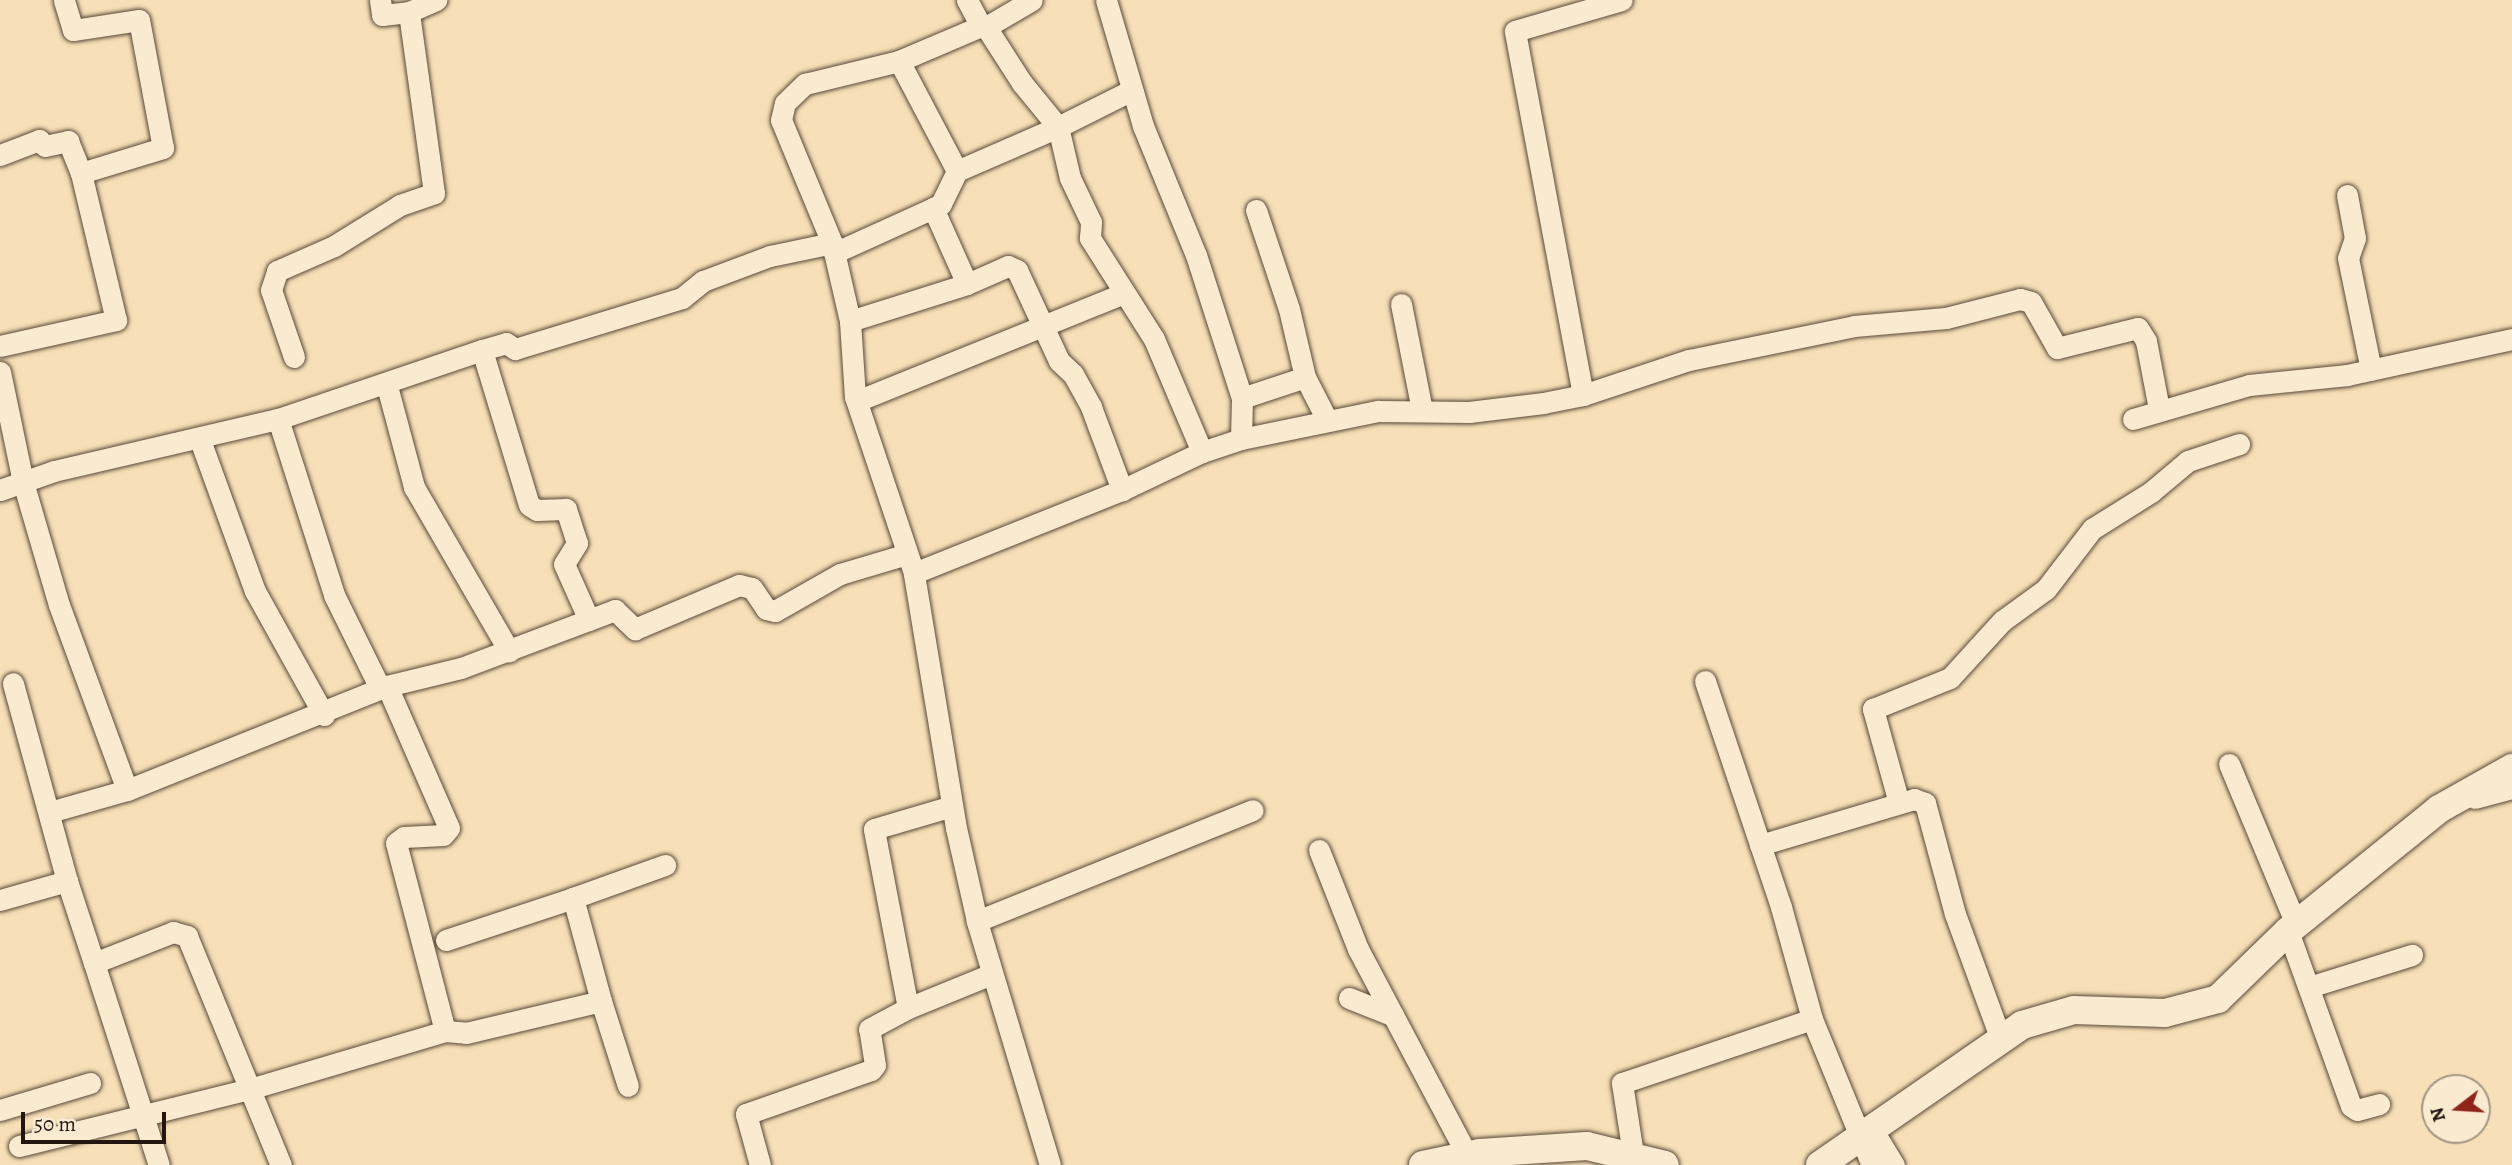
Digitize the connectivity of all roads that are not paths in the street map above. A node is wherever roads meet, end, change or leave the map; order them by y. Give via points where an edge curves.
1 (64, 0) edge
2 (380, 0) edge
3 (436, 0) edge
4 (967, 0) edge
5 (1032, 0) edge
6 (1106, 0) edge
7 (1622, 0) edge
8 (1572, 7) edge
9 (409, 12) junction
10 (984, 26) junction
11 (899, 61) junction
12 (1132, 90) junction
13 (1058, 127) junction
14 (0, 155) edge
15 (957, 171) junction
16 (81, 173) junction
17 (2347, 195) dead end
18 (933, 208) junction
19 (1256, 210) dead end
20 (833, 248) junction
21 (967, 284) junction
22 (1122, 294) junction
23 (1401, 304) dead end
24 (850, 321) junction
25 (1043, 327) junction
26 (2512, 339) edge
27 (0, 346) edge
28 (482, 350) junction
29 (294, 357) dead end
30 (2371, 370) junction
31 (0, 372) edge
32 (1305, 377) junction
33 (387, 386) junction
34 (1583, 396) junction
35 (1242, 398) junction
36 (857, 401) junction
37 (2159, 409) junction
38 (1422, 410) junction
39 (2133, 418) dead end
40 (278, 419) junction
41 (1327, 420) junction
42 (1241, 439) junction
43 (200, 440) junction
44 (2239, 444) dead end
45 (1202, 452) junction
46 (23, 482) junction
47 (0, 490) edge
48 (1122, 490) junction
49 (910, 564) junction
50 (589, 620) junction
51 (509, 651) junction
52 (1705, 681) dead end
53 (13, 683) dead end
54 (383, 687) junction
55 (324, 715) junction
56 (2229, 764) dead end
57 (2512, 768) edge
58 (2512, 788) edge
59 (127, 790) junction
60 (2456, 799) junction
61 (1899, 803) junction
62 (952, 806) junction
63 (1253, 810) dead end
64 (50, 812) junction
65 (1760, 845) junction
66 (1319, 850) dead end
67 (665, 865) dead end
68 (67, 881) junction
69 (573, 898) junction
70 (0, 900) edge
71 (977, 921) junction
72 (2294, 937) junction
73 (446, 940) dead end
74 (2412, 955) dead end
75 (94, 963) junction
76 (989, 975) junction
77 (2307, 983) junction
78 (1349, 998) dead end
79 (601, 1001) junction
80 (908, 1008) junction
81 (1394, 1016) junction
82 (1812, 1020) junction
83 (445, 1031) junction
84 (2000, 1037) junction
85 (90, 1083) dead end
86 (628, 1086) dead end
87 (253, 1088) junction
88 (2379, 1104) dead end
89 (0, 1110) edge
90 (139, 1116) junction
91 (19, 1146) dead end
92 (1878, 1153) edge
93 (1467, 1155) junction
94 (1652, 1161) edge
95 (159, 1165) edge
96 (281, 1165) edge
97 (760, 1165) edge
98 (1049, 1165) edge
99 (1423, 1165) edge
100 (1820, 1165) edge

1 - 16 street via 73,30 139,20 164,139 160,150
2 - 9 street via 382,15
3 - 9 street
4 - 10 street
5 - 10 street
6 - 12 street
7 - 8 street
8 - 34 street via 1515,31
9 - 29 street via 434,193 400,205 334,246 276,271 271,290
10 - 11 street
10 - 13 street
11 - 15 street
11 - 20 street via 805,84 785,103 781,120
12 - 13 street
12 - 35 street via 1196,255
13 - 15 street
13 - 22 street via 1070,178 1091,222 1090,238
14 - 16 street via 39,140 45,146 70,141
15 - 18 street via 941,204
16 - 27 street via 116,320
17 - 30 street via 2355,238 2348,258
18 - 20 street
18 - 21 street
19 - 32 street via 1289,309
20 - 24 street
20 - 28 street via 770,256 703,281 669,302 514,349 504,343
21 - 24 street
21 - 25 street via 1014,267
22 - 25 street
22 - 45 street via 1154,339
23 - 38 street
24 - 36 street
25 - 36 street
25 - 48 street via 1059,361 1073,374 1091,407
26 - 30 street
28 - 33 street
28 - 50 street via 529,505 537,510 566,509 577,543 564,564
30 - 37 street via 2249,385
31 - 46 street
32 - 35 street
32 - 41 street
33 - 40 street
33 - 51 street via 414,487
34 - 37 street via 1689,360 1865,324 1946,318 2020,299 2031,302 2057,348 2138,328 2146,341
34 - 38 street via 1469,412
35 - 42 street
36 - 49 street
37 - 39 street
38 - 41 street
40 - 43 street
40 - 54 street via 334,595
41 - 42 street
42 - 45 street
43 - 46 street via 54,471
43 - 55 street via 255,591
44 - 61 street via 2188,461 2151,492 2092,529 2046,589 2003,621 1950,678 1873,709
45 - 48 street
46 - 47 street
46 - 59 street via 73,652
48 - 49 street
49 - 50 street via 840,574 770,612 752,588 739,585 635,629 618,610
49 - 62 street
50 - 51 street
51 - 54 street
52 - 65 street
53 - 64 street
54 - 55 street
54 - 83 street via 449,828 443,835 404,837 396,843
55 - 59 street
56 - 72 street
57 - 60 street
58 - 60 street
59 - 64 street
60 - 72 street
61 - 65 street
61 - 84 street via 1914,799 1925,803 1955,914
62 - 71 street
62 - 80 street via 874,829
63 - 71 street
64 - 68 street
65 - 82 street
66 - 81 street via 1358,950
67 - 69 street
68 - 70 street
68 - 75 street
69 - 73 street
69 - 79 street
71 - 76 street
72 - 77 street
72 - 84 street via 2218,999 2165,1013 2074,1010 2022,1025
74 - 77 street
75 - 87 street via 183,931
75 - 90 street
76 - 80 street
76 - 98 street
77 - 88 street via 2351,1106 2357,1110
78 - 81 street
79 - 83 street via 466,1033
79 - 86 street
80 - 97 street via 869,1029 875,1065 871,1070 746,1114
81 - 93 street
82 - 92 street
82 - 94 street via 1622,1083
83 - 87 street
84 - 92 street
85 - 89 street
87 - 90 street
87 - 96 street
90 - 91 street
90 - 95 street
92 - 100 street
93 - 94 street via 1587,1146
93 - 99 street

